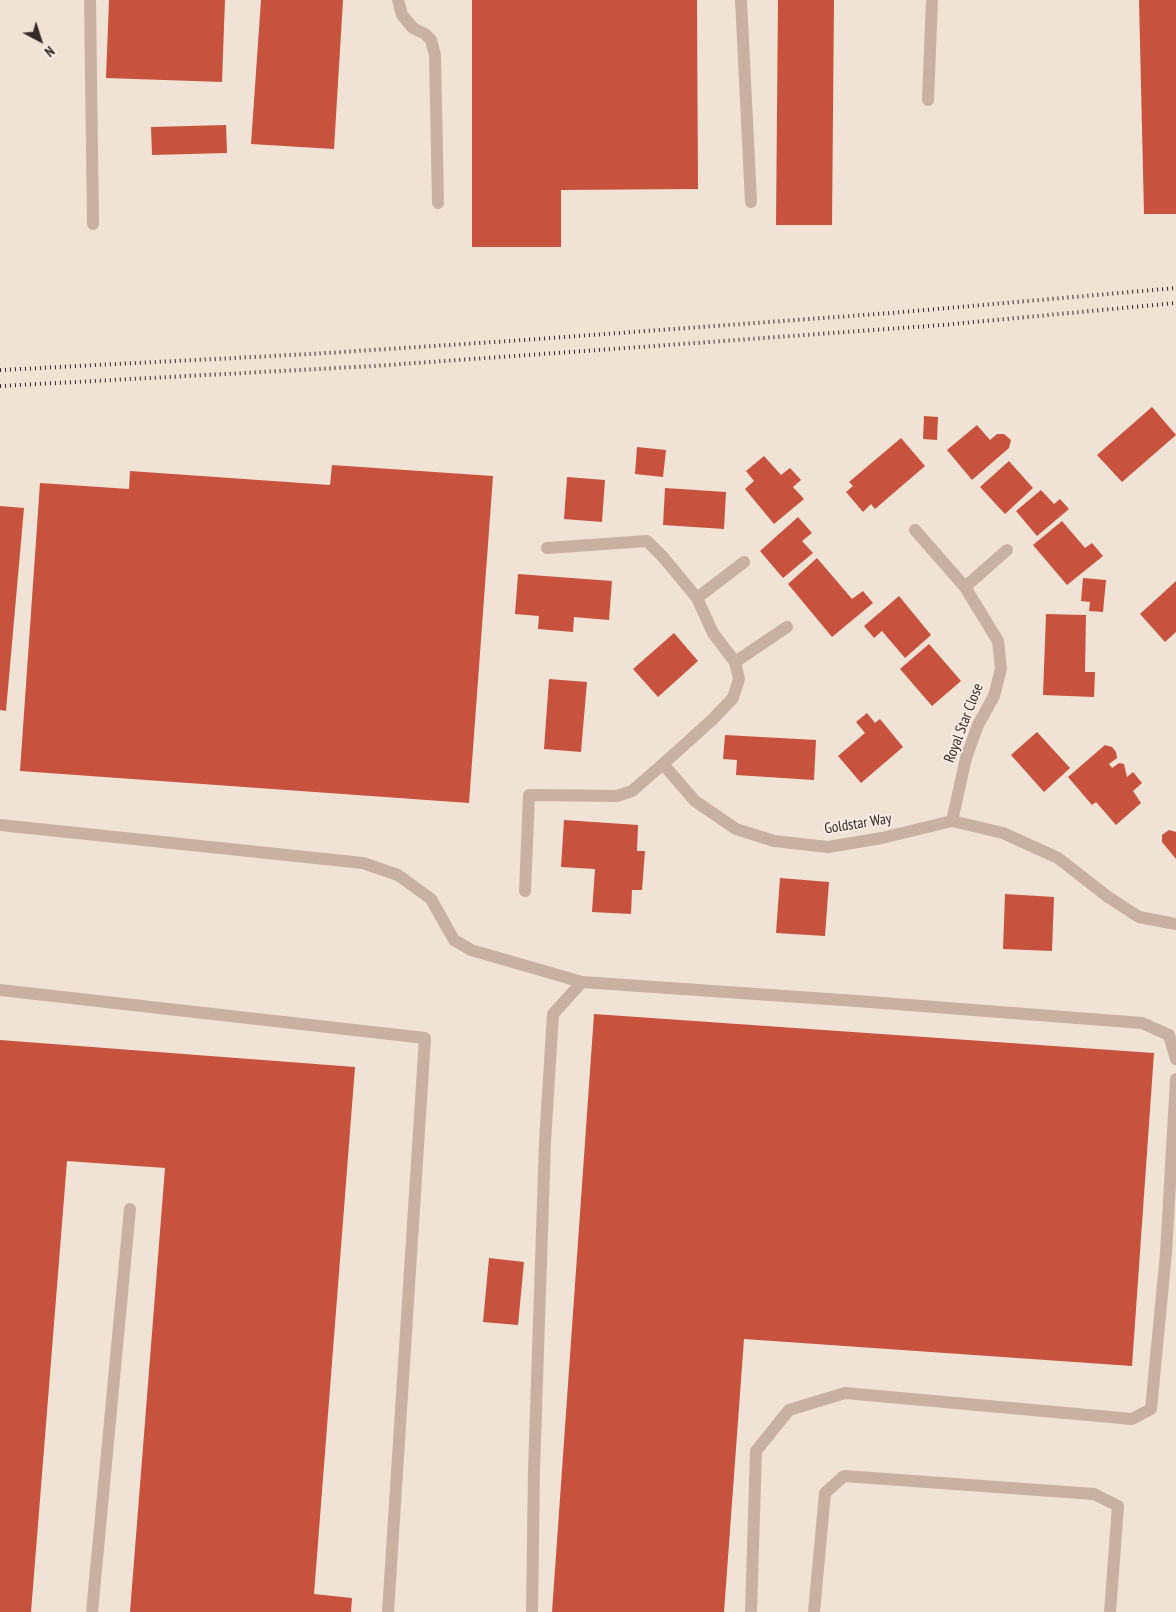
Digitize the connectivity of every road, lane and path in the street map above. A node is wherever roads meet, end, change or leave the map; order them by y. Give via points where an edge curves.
1 (90, 0) edge
2 (398, 0) edge
3 (740, 0) edge
4 (932, 0) edge
5 (928, 100) dead end
6 (751, 202) dead end
7 (438, 203) dead end
8 (93, 224) dead end
9 (915, 530) dead end
10 (547, 548) dead end
11 (1007, 550) dead end
12 (744, 562) dead end
13 (965, 587) junction
14 (697, 598) junction
15 (787, 627) dead end
16 (735, 662) junction
17 (663, 764) junction
18 (952, 821) junction
19 (0, 826) edge
20 (524, 891) dead end
21 (1176, 924) edge
22 (582, 982) junction
23 (0, 990) edge
24 (1176, 1059) edge
25 (1176, 1079) edge
26 (130, 1209) dead end
27 (92, 1612) edge
28 (388, 1612) edge
29 (532, 1612) edge
30 (751, 1612) edge
31 (814, 1612) edge
32 (1110, 1612) edge

1 - 8 street
2 - 7 street via 402,15 413,28 431,40 435,54
3 - 6 street
4 - 5 street
9 - 13 street, Royal Star Close
10 - 14 street via 647,541
11 - 13 street
12 - 14 street
13 - 18 street, Royal Star Close via 998,641 1001,669 994,696 978,725 966,758
14 - 16 street via 713,633
15 - 16 street
16 - 17 street via 739,678 733,698
17 - 18 street, Goldstar Way via 695,801 736,829 774,841 828,848
17 - 20 street via 632,791 617,796 529,795
18 - 21 street, Goldstar Way via 1003,833 1058,858 1140,917
19 - 22 street via 363,863 398,875 431,899 454,940 471,950
22 - 24 street via 1142,1023 1169,1035
22 - 29 street via 553,1014 544,1162
23 - 28 street via 425,1038
25 - 30 street via 1166,1253 1151,1409 1132,1419 845,1393 789,1410 756,1451
26 - 27 street
31 - 32 street via 825,1493 844,1476 1094,1494 1118,1506

